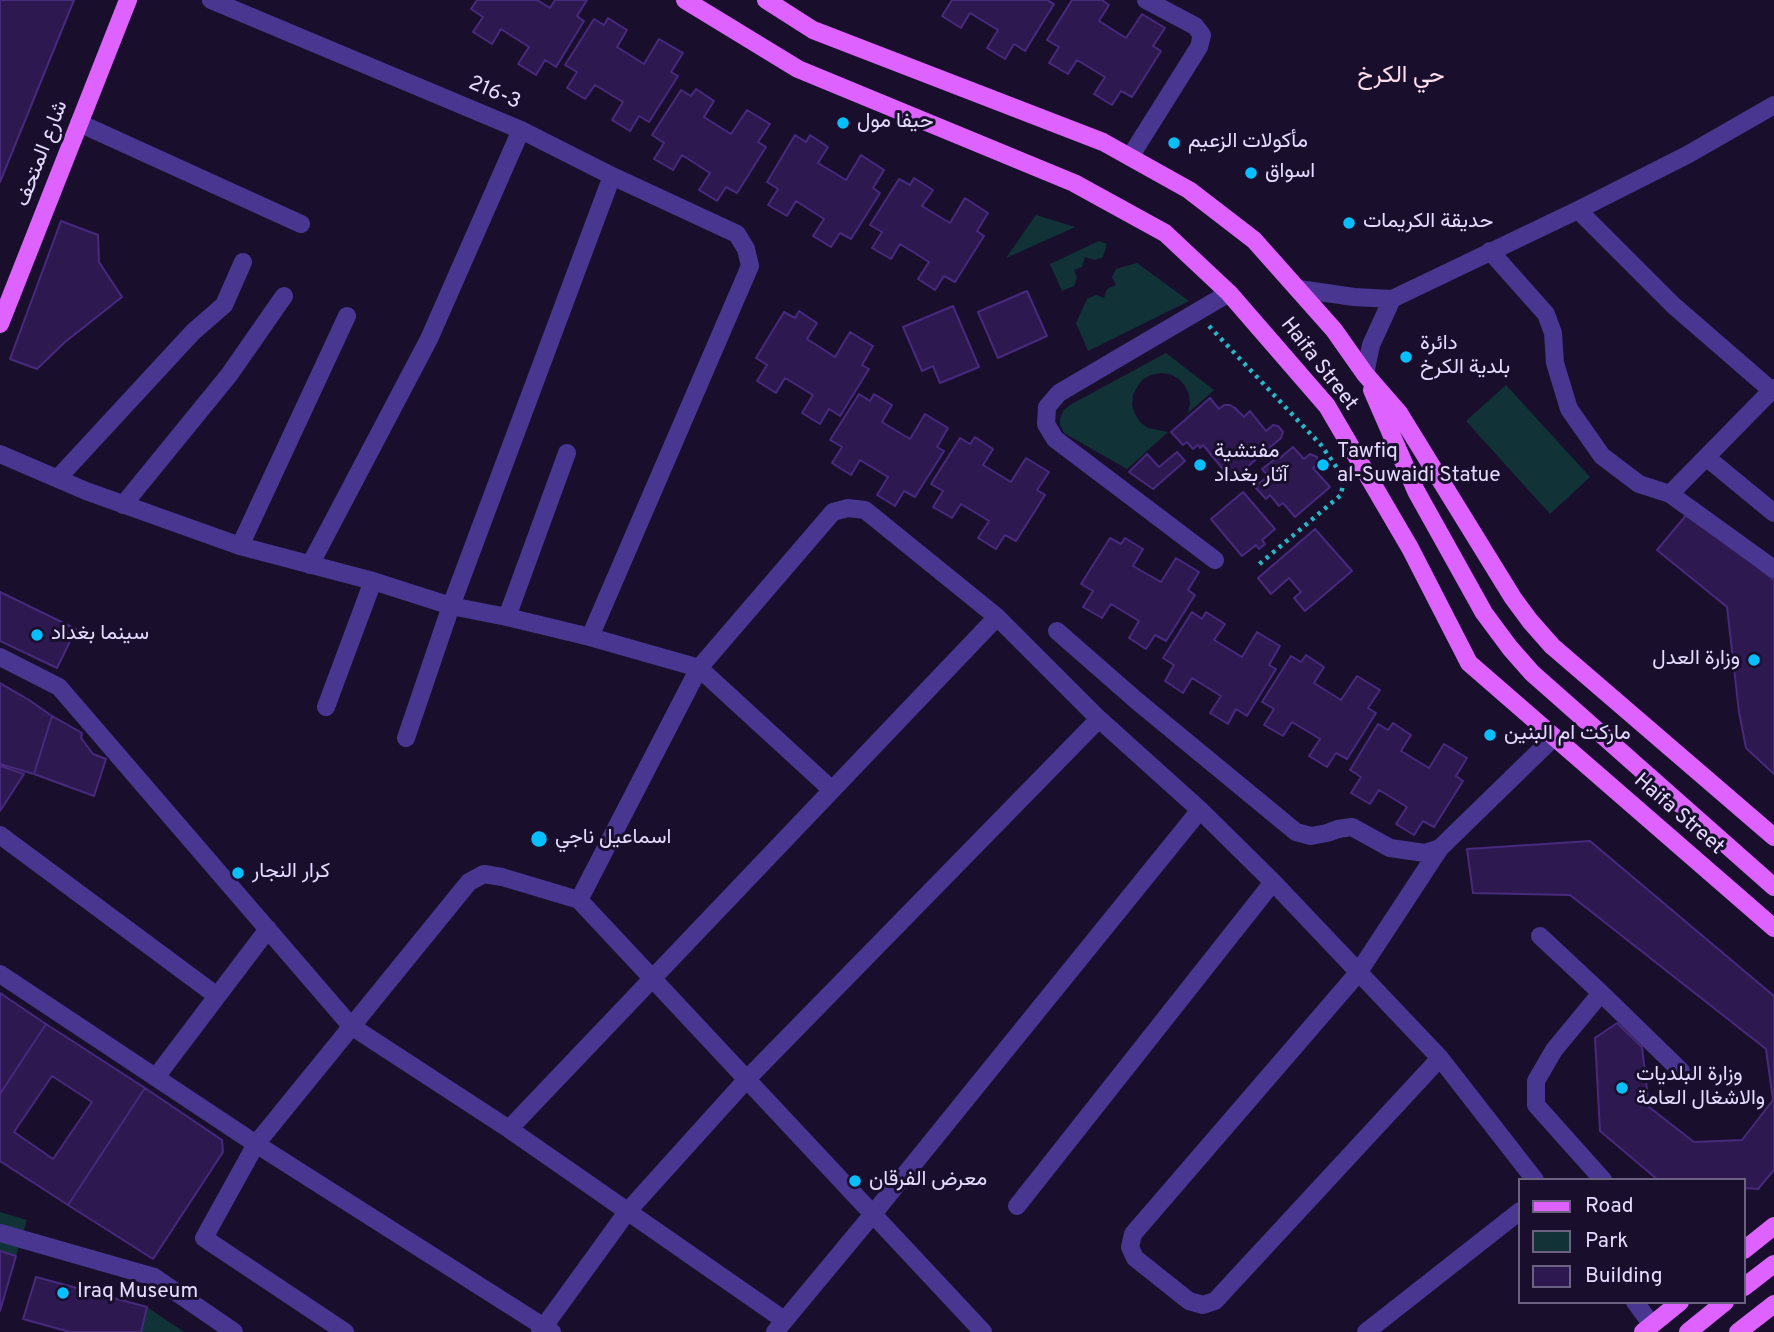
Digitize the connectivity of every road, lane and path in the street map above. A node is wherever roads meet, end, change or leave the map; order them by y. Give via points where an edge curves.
1 (128, 0) edge
2 (211, 0) edge
3 (685, 0) edge
4 (766, 0) edge
5 (1146, 0) edge
6 (1774, 105) edge
7 (79, 123) junction
8 (521, 130) junction
9 (1130, 157) junction
10 (612, 176) junction
11 (1578, 210) junction
12 (301, 224) dead end
13 (1490, 251) junction
14 (243, 262) dead end
15 (1298, 289) junction
16 (1229, 293) junction
17 (284, 296) dead end
18 (1392, 299) junction
19 (1196, 312) junction
20 (347, 316) dead end
21 (0, 324) edge
22 (1365, 374) junction
23 (1772, 389) edge
24 (566, 453) dead end
25 (0, 454) edge
26 (1706, 457) junction
27 (58, 478) junction
28 (1670, 494) junction
29 (123, 505) junction
30 (1774, 513) edge
31 (240, 546) junction
32 (1215, 561) dead end
33 (310, 565) junction
34 (1257, 566) dead end
35 (1774, 569) edge
36 (373, 581) junction
37 (451, 606) junction
38 (507, 617) junction
39 (997, 617) junction
40 (1057, 631) dead end
41 (590, 637) junction
42 (0, 657) edge
43 (699, 668) junction
44 (326, 707) dead end
45 (1099, 719) junction
46 (1554, 737) junction
47 (406, 738) dead end
48 (832, 790) junction
49 (1200, 810) junction
50 (0, 835) edge
51 (1774, 837) edge
52 (1440, 848) junction
53 (1273, 882) junction
54 (1774, 887) edge
55 (579, 900) junction
56 (1774, 928) edge
57 (268, 929) junction
58 (1540, 936) dead end
59 (1359, 973) junction
60 (0, 974) edge
61 (652, 978) junction
62 (1601, 993) junction
63 (217, 996) junction
64 (351, 1026) junction
65 (1440, 1058) junction
66 (1681, 1071) dead end
67 (156, 1077) junction
68 (747, 1079) junction
69 (509, 1129) junction
70 (256, 1144) junction
71 (1533, 1178) edge
72 (1601, 1178) edge
73 (1017, 1206) dead end
74 (627, 1212) junction
75 (1518, 1213) edge
76 (873, 1214) junction
77 (1774, 1226) edge
78 (0, 1233) edge
79 (1746, 1248) edge
80 (1774, 1264) edge
81 (1746, 1285) edge
82 (1676, 1304) edge
83 (1723, 1304) edge
84 (1774, 1304) edge
85 (1644, 1318) edge
86 (779, 1326) edge
87 (546, 1330) edge
88 (233, 1332) edge
89 (345, 1332) edge
90 (983, 1332) edge
91 (1366, 1332) edge
92 (1688, 1332) edge
93 (1738, 1332) edge

1 - 7 main road, شارع المتحف
2 - 8 street, 216-3
3 - 16 main road, Haifa Street via 798,69 1074,183 1165,233
4 - 9 main road, Haifa Street via 813,30 1102,142
5 - 9 street via 1202,34 1199,47
6 - 11 street
7 - 12 street
7 - 21 main road, شارع المتحف
8 - 10 street, 216-3
8 - 33 street via 429,339
9 - 15 main road, Haifa Street via 1189,190 1254,240
10 - 37 street
10 - 41 street, 216-3 via 737,234 750,266
11 - 13 street
11 - 23 street via 1673,305
13 - 18 street
13 - 28 street via 1546,314 1569,409 1602,456 1639,484
14 - 27 street via 224,305 193,332
15 - 18 street
15 - 22 main road, Haifa Street
16 - 19 street
16 - 46 main road, Haifa Street via 1327,406 1410,548 1469,663
17 - 29 street via 229,375
18 - 22 street via 1371,345
19 - 32 street via 1059,393 1047,407 1046,424 1055,439
19 - 34 path via 1321,445 1343,484 1341,495
20 - 31 street
22 - 51 main road, Haifa Street via 1399,413 1513,598 1552,646
22 - 54 main road via 1416,491 1484,612 1510,648 1532,673
23 - 26 street
24 - 38 street
25 - 27 street
26 - 28 street
26 - 30 street
27 - 29 street
28 - 35 street
29 - 31 street
31 - 33 street
33 - 36 street
36 - 37 street
36 - 44 street
37 - 38 street
37 - 47 street
38 - 41 street
39 - 43 street via 865,510 848,508 832,512
39 - 45 street
39 - 48 street
40 - 52 street via 1296,831 1311,835 1352,827 1390,848 1424,853
41 - 43 street
42 - 57 street via 59,687
43 - 48 street
43 - 55 street
45 - 49 street
45 - 68 street
46 - 52 street
46 - 56 main road, Haifa Street
48 - 61 street
49 - 53 street
49 - 76 street
50 - 63 street
52 - 59 street
53 - 59 street
53 - 73 street
55 - 61 street
55 - 64 street via 484,874 469,882
57 - 63 street
57 - 64 street
58 - 62 street
59 - 65 street
59 - 65 street via 1133,1234 1130,1248 1135,1258 1189,1301 1203,1306 1215,1301
60 - 67 street
61 - 68 street
61 - 69 street
62 - 66 street
62 - 72 street via 1554,1050 1536,1081 1536,1105
63 - 67 street
64 - 69 street
64 - 70 street
65 - 71 street
67 - 70 street
68 - 74 street
68 - 76 street
69 - 74 street
70 - 87 street
70 - 89 street via 205,1238
74 - 86 street
74 - 87 street
75 - 91 street
76 - 86 street
76 - 90 street
77 - 79 main road
78 - 88 street via 154,1277
80 - 81 main road
82 - 85 main road
83 - 92 main road
84 - 93 main road

